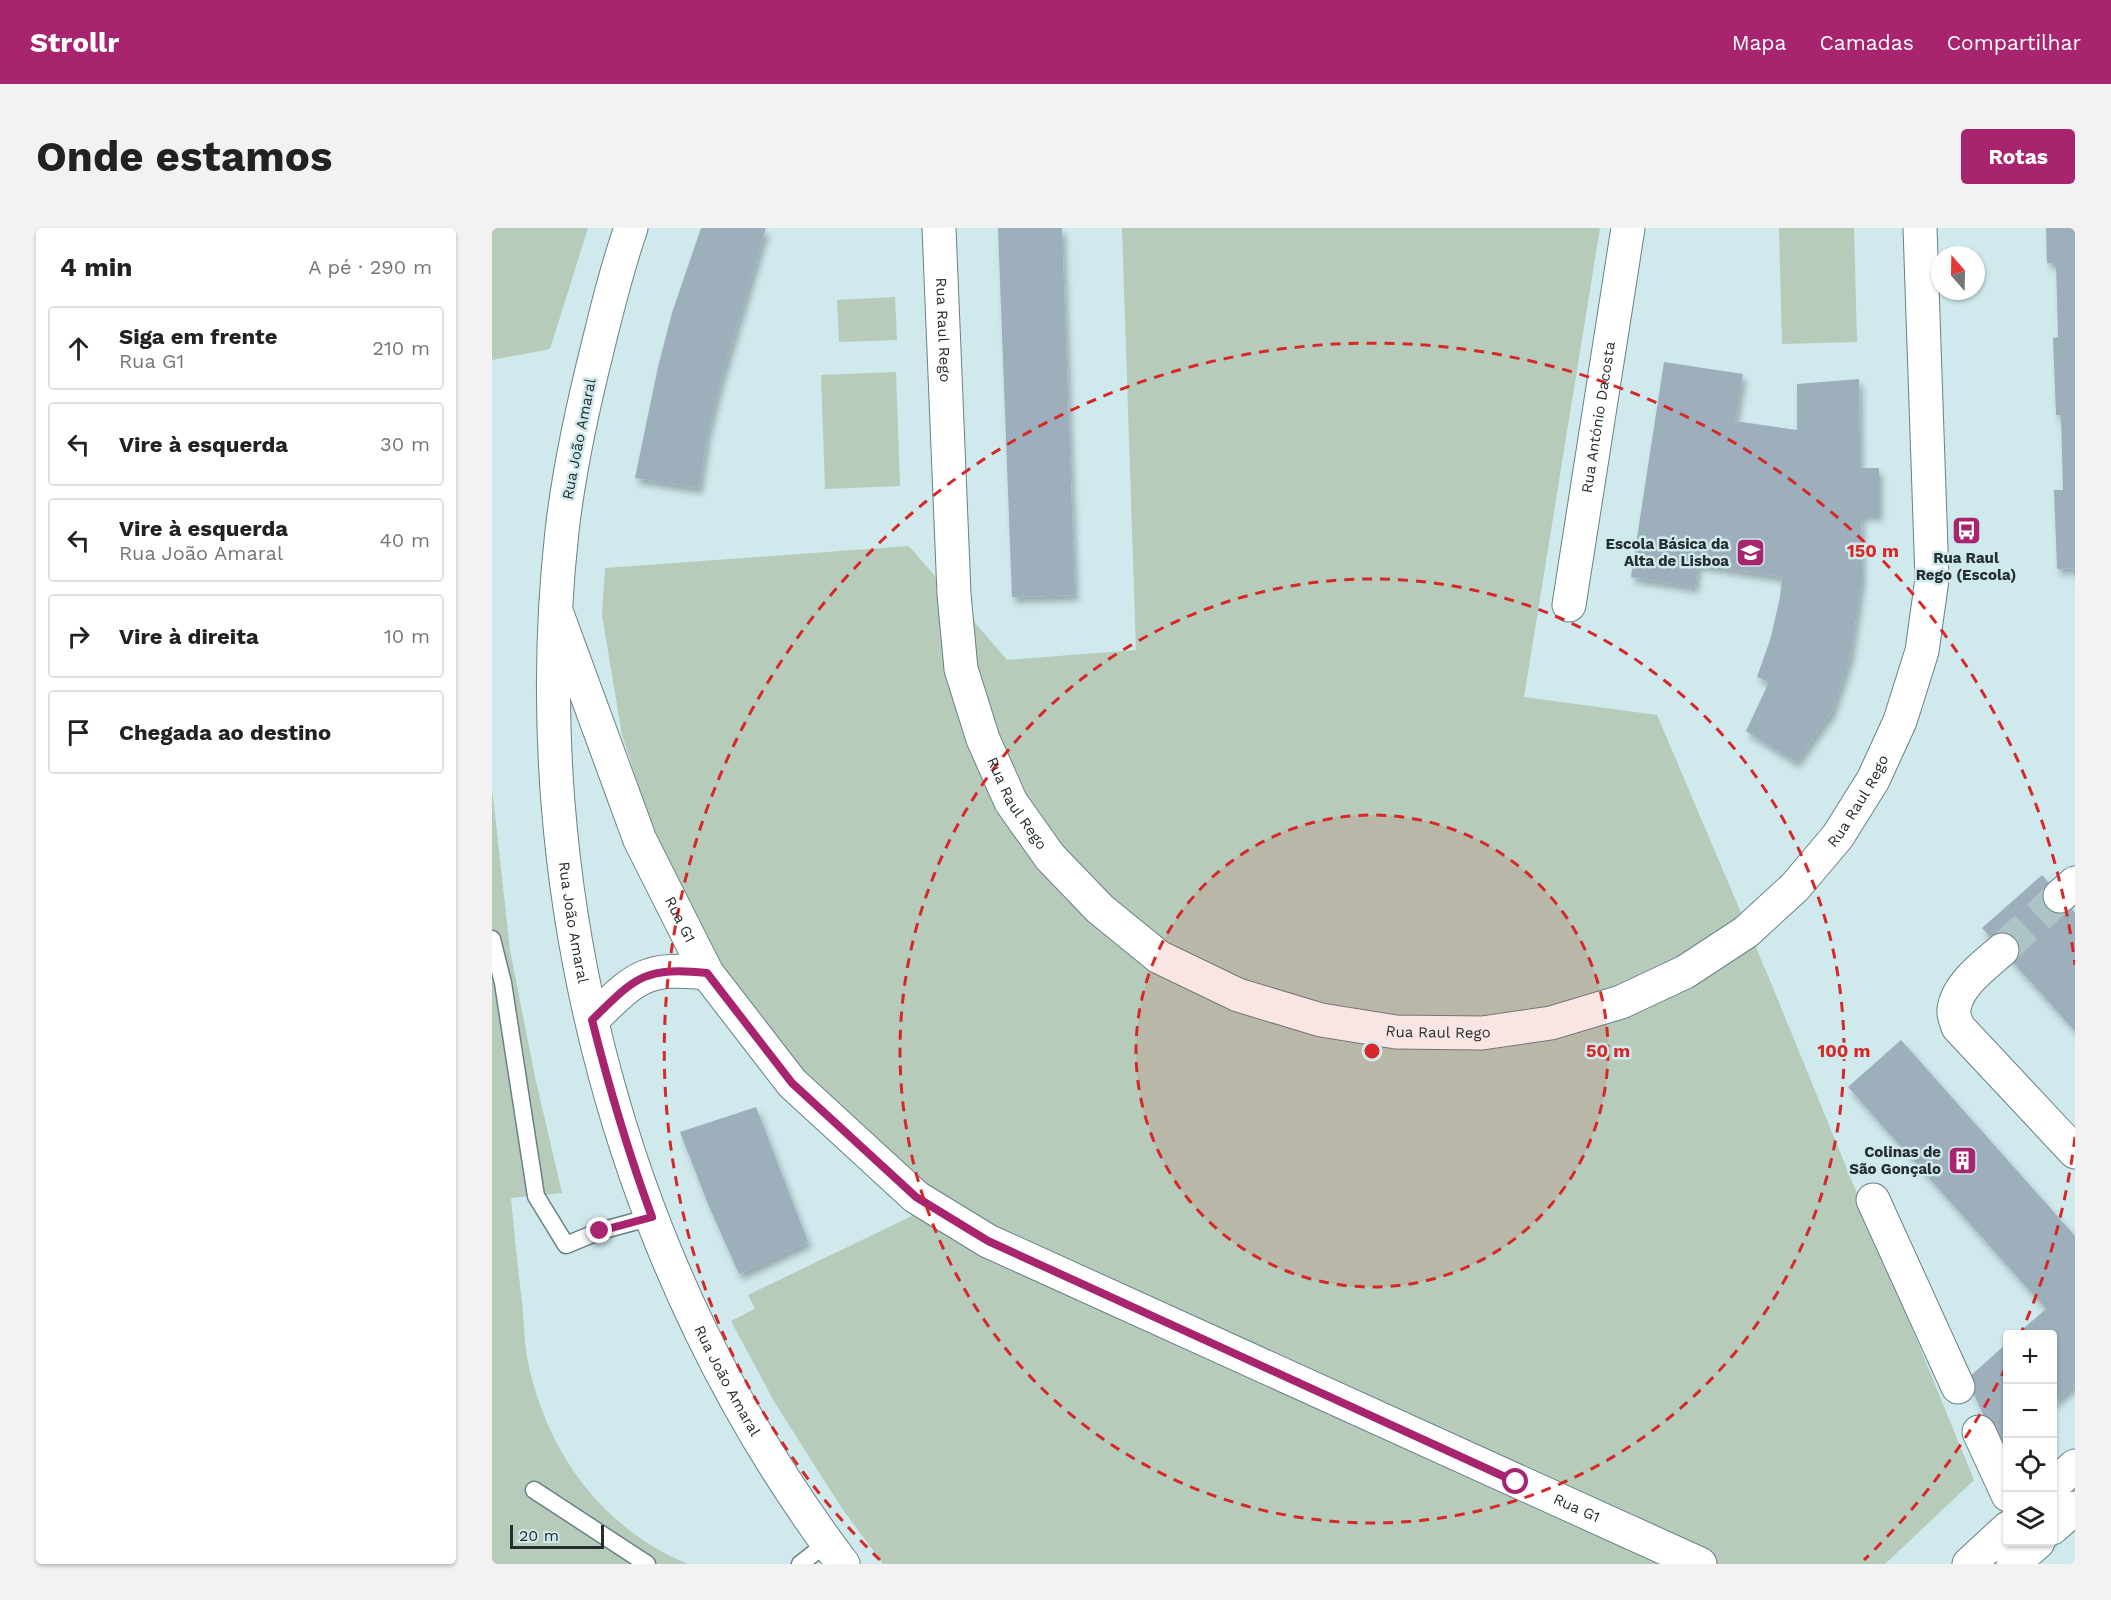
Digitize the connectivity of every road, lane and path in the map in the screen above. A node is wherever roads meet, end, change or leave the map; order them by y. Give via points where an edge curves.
1 (631, 228) edge
2 (939, 228) edge
3 (1628, 228) edge
4 (1920, 228) edge
5 (1569, 605) dead end
6 (556, 611) junction
7 (492, 939) edge
8 (2002, 950) tunnel mouth
9 (707, 973) junction
10 (592, 1020) junction
11 (2072, 1144) edge
12 (1873, 1200) dead end
13 (652, 1217) junction
14 (1958, 1387) dead end
15 (1978, 1432) dead end
16 (2075, 1466) edge
17 (2057, 1482) edge
18 (534, 1490) dead end
19 (2006, 1492) edge
20 (2075, 1508) edge
21 (2057, 1523) edge
22 (2027, 1546) edge
23 (835, 1553) edge
24 (647, 1564) edge
25 (800, 1564) edge
26 (1700, 1564) edge
27 (1968, 1564) edge

1 - 6 street, Rua João Amaral via 616,270 583,407 562,529
2 - 4 street, Rua Raul Rego via 953,582 961,669 983,739 1011,802 1064,872 1100,909 1159,957 1238,995 1321,1020 1396,1032 1482,1033 1551,1023 1621,1002 1685,972 1746,932 1795,887 1838,836 1873,780 1900,721 1922,651 1932,579
3 - 5 street, Rua António Dacosta
6 - 9 street, Rua G1 via 640,840
6 - 10 street, Rua João Amaral via 554,694 561,835
7 - 13 lane via 503,983 536,1196 567,1245
8 - 11 street via 1957,997 1953,1011 1958,1027
9 - 10 street via 653,973 629,984
9 - 26 street, Rua G1 via 792,1083 916,1197 988,1241
10 - 13 street, Rua João Amaral via 613,1100
12 - 14 street
13 - 23 street, Rua João Amaral via 701,1330 739,1403
15 - 19 street
16 - 17 street
18 - 24 lane
20 - 21 street
22 - 27 street
23 - 25 lane

